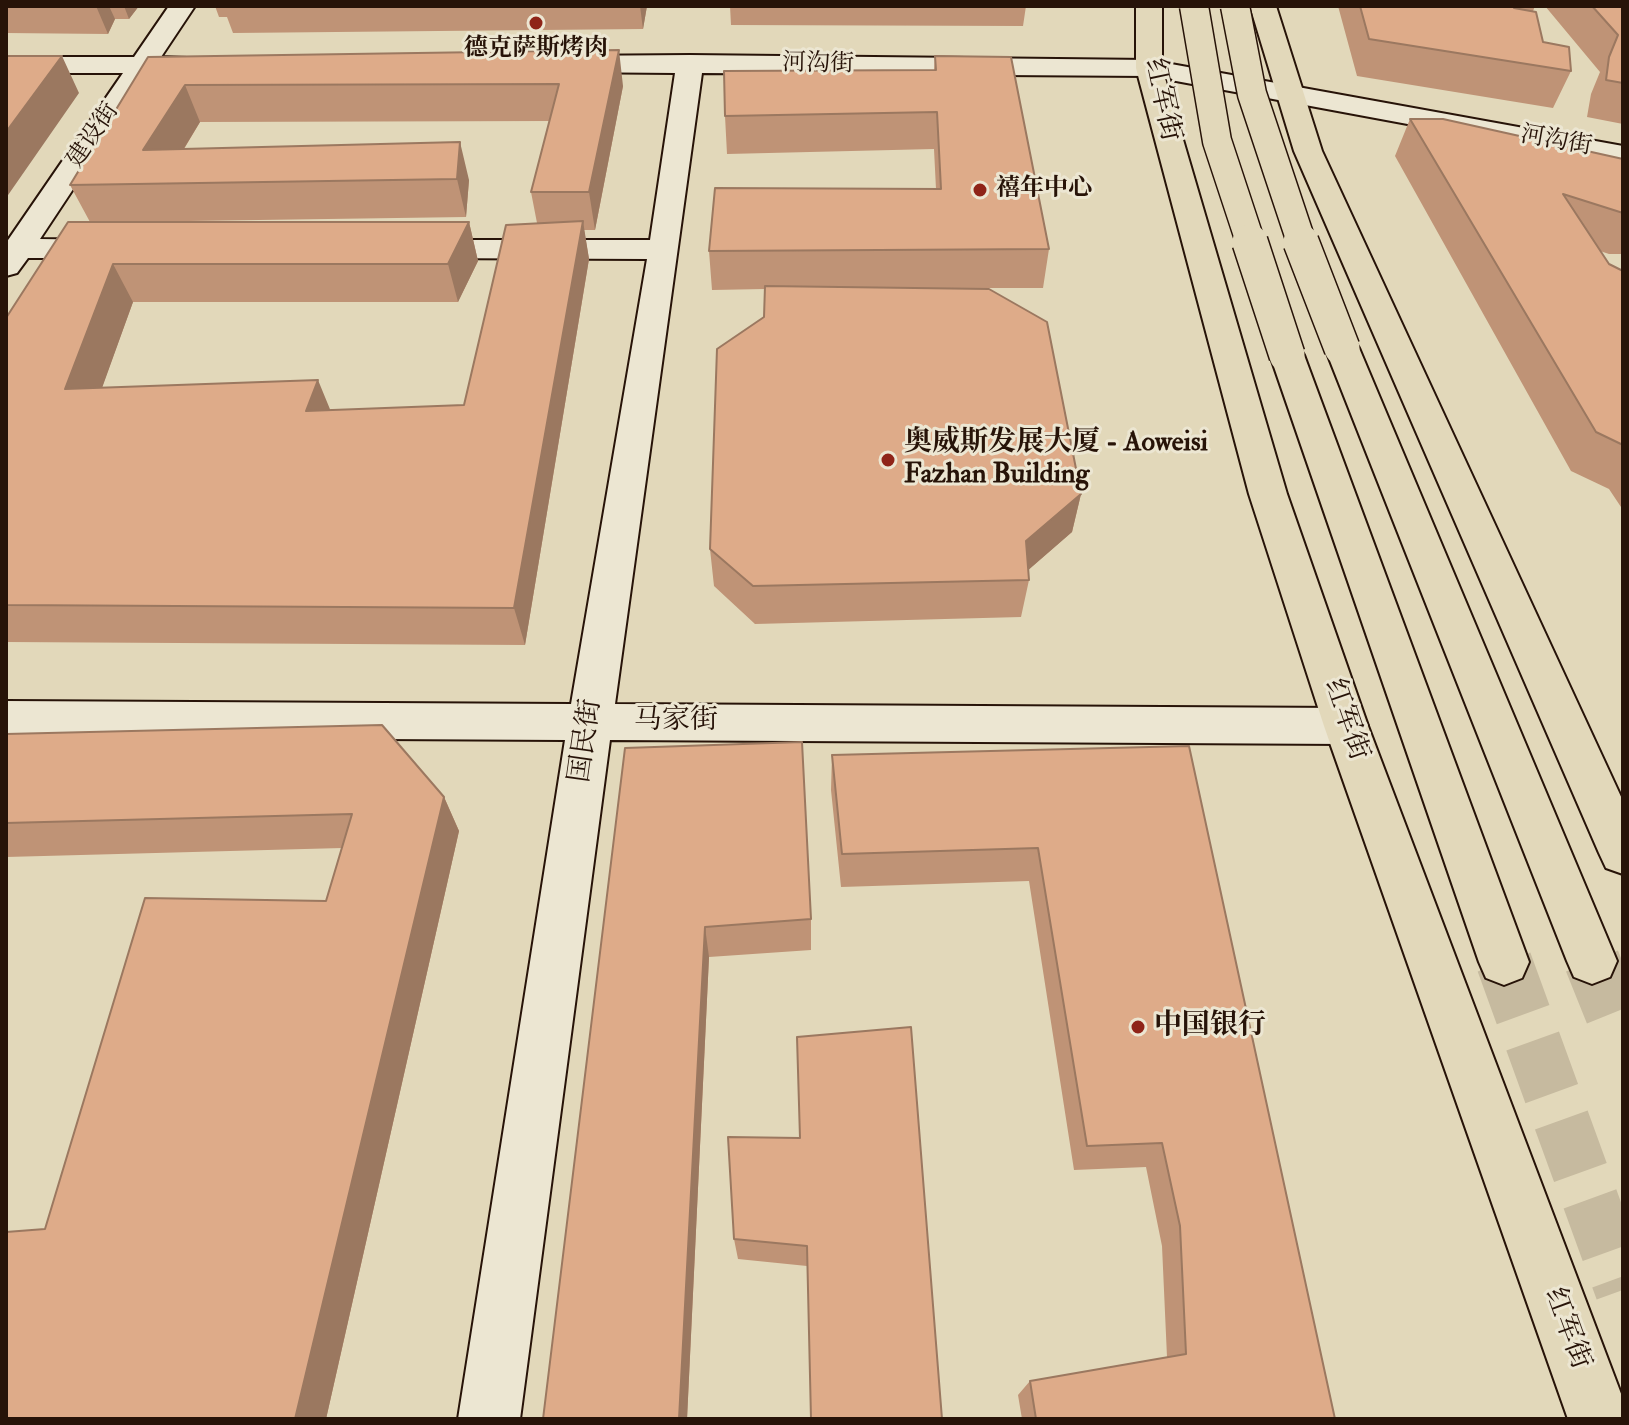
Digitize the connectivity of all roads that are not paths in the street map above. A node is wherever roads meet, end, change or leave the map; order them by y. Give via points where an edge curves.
1 (182, 6) edge
2 (1149, 6) edge
3 (1194, 6) edge
4 (1235, 6) edge
5 (1263, 6) edge
6 (690, 63) junction
7 (236, 64) edge
8 (533, 64) edge
9 (6, 65) edge
10 (142, 65) junction
11 (1149, 68) junction
12 (1289, 94) junction
13 (1623, 155) edge
14 (144, 249) edge
15 (381, 249) edge
16 (664, 250) junction
17 (12, 257) edge
18 (1312, 425) junction
19 (1268, 494) junction
20 (6, 719) edge
21 (590, 722) junction
22 (1346, 726) junction
23 (1623, 853) edge
24 (1592, 961) tunnel mouth
25 (1504, 962) tunnel mouth
26 (489, 1419) edge
27 (1599, 1419) edge

1 - 10 street, 建设街
2 - 11 main road, 红军街
3 - 18 main road, 红军街, bridge via 1220,154
4 - 24 main road, bridge via 1261,131 1342,348
5 - 12 main road
6 - 8 street, 河沟街
6 - 11 street, 河沟街
6 - 16 street, 国民街
7 - 10 street
9 - 10 street
10 - 17 street, 建设街
11 - 12 street, 河沟街
11 - 19 main road, 红军街
12 - 13 street, 河沟街
12 - 23 main road via 1308,151
14 - 17 street
15 - 16 street
16 - 21 street, 国民街
18 - 19 main road
18 - 25 main road, 红军街
19 - 22 main road, 红军街
20 - 21 street, 马家街
21 - 22 street, 马家街
21 - 26 street, 国民街
22 - 27 main road, 红军街

